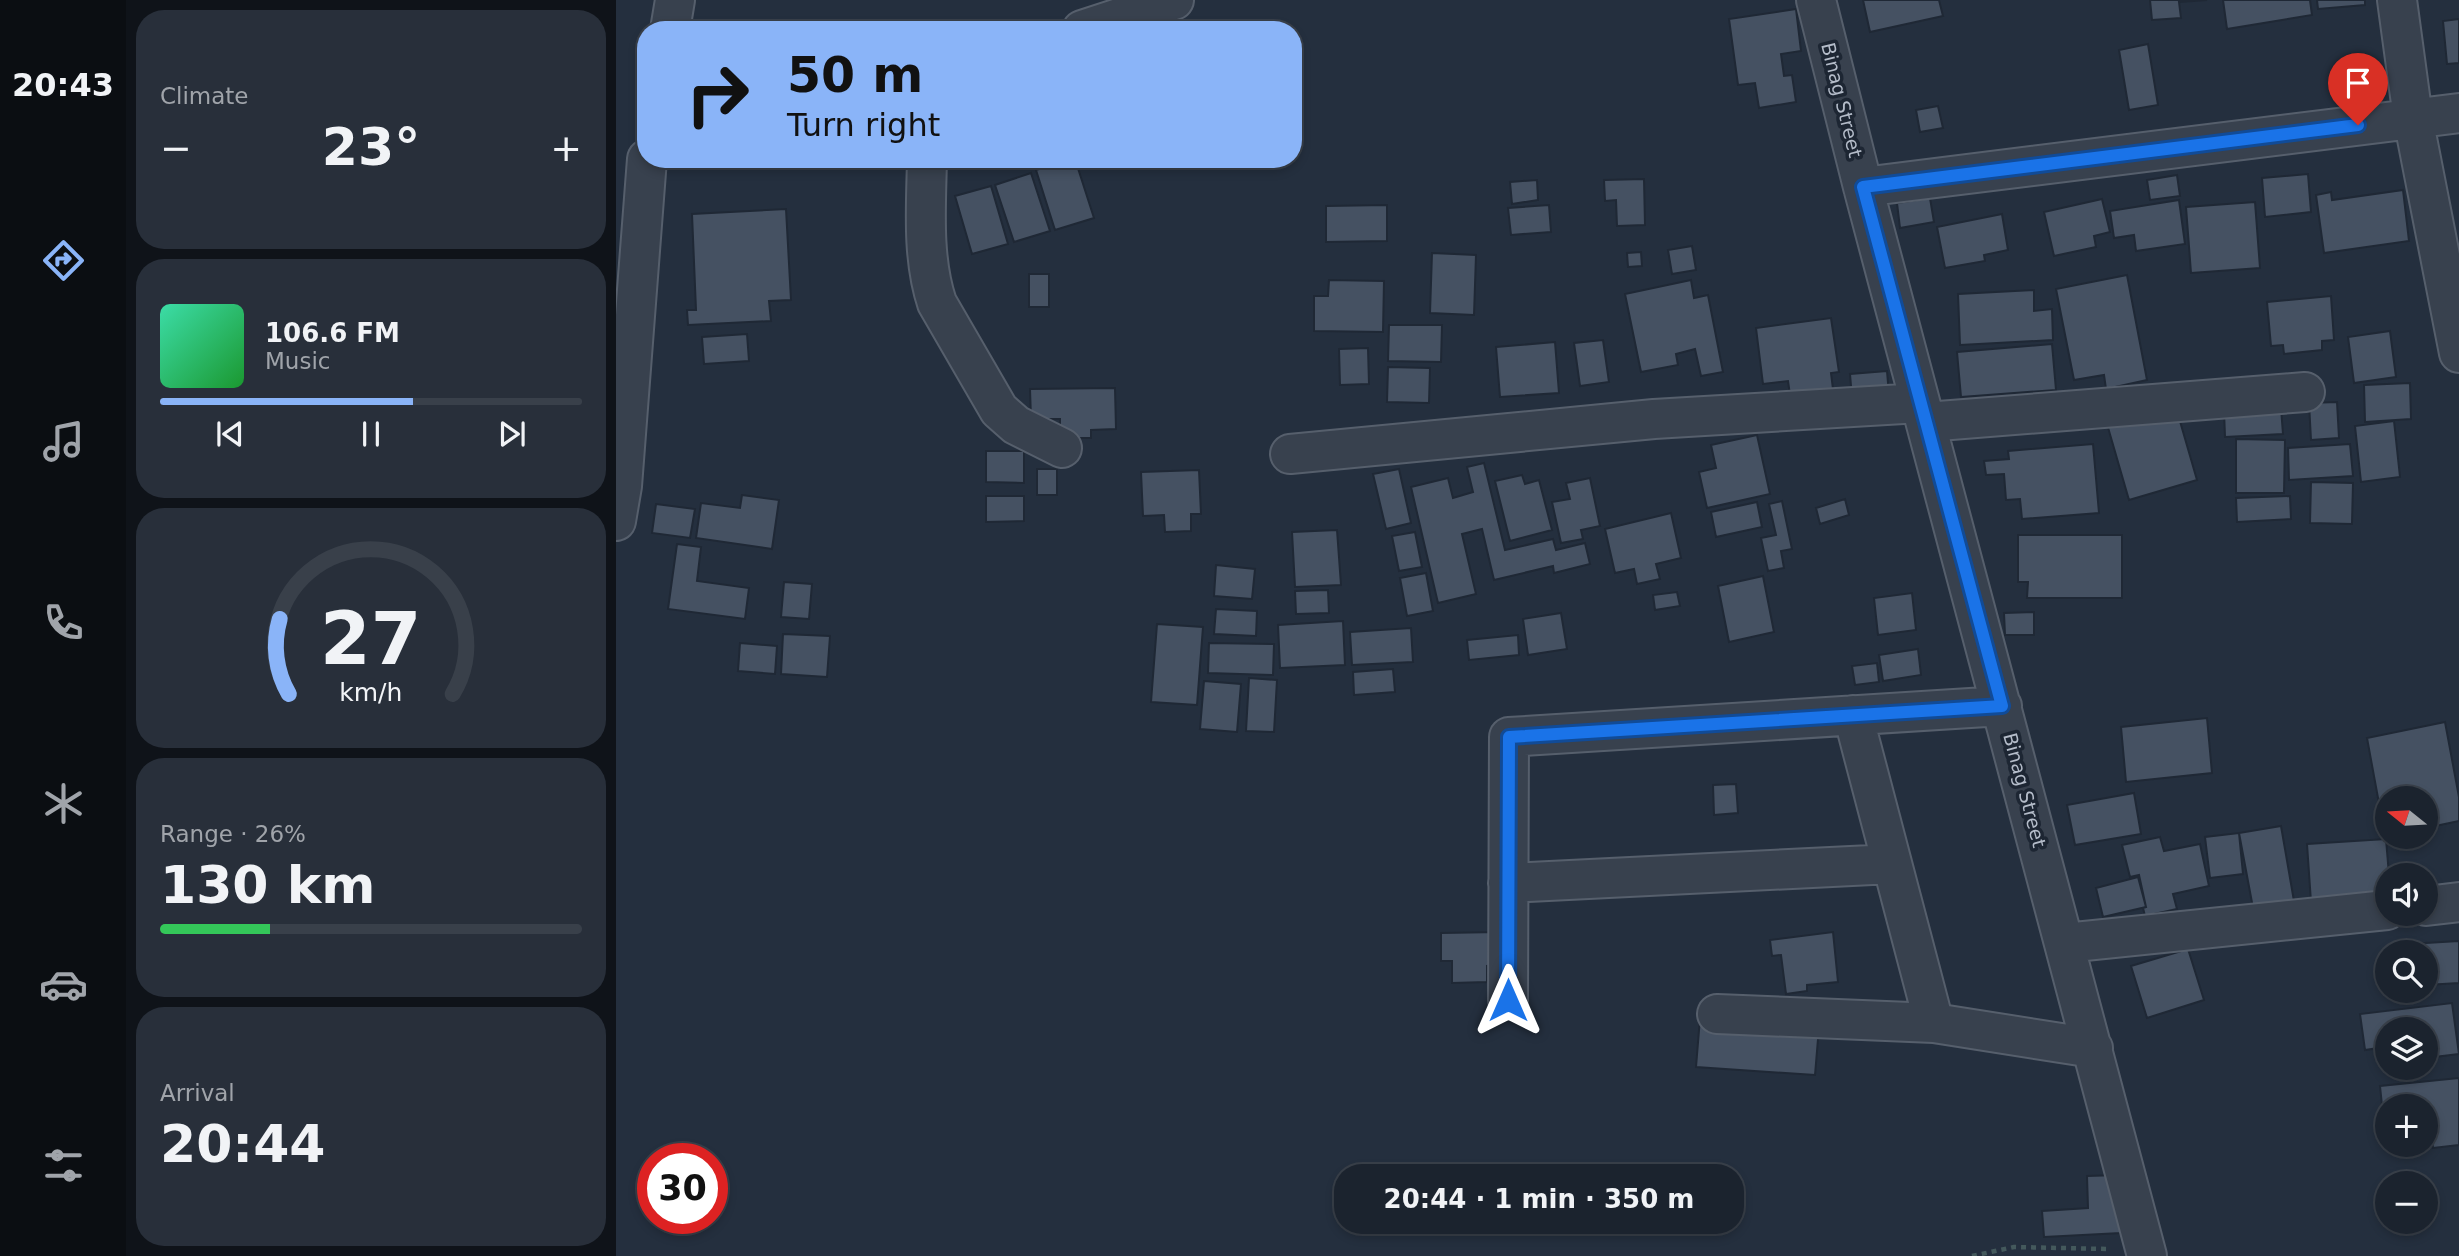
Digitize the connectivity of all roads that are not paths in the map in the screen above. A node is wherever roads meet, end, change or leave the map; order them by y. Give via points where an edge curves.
1 (675, 0) edge
2 (1174, 0) edge
3 (1816, 0) edge
4 (2397, 0) edge
5 (672, 21) edge
6 (1110, 21) edge
7 (2459, 113) edge
8 (2413, 118) junction
9 (650, 168) edge
10 (927, 168) edge
11 (1863, 187) junction
12 (2459, 353) edge
13 (2305, 392) dead end
14 (1923, 412) junction
15 (1062, 447) dead end
16 (1290, 454) dead end
17 (616, 521) edge
18 (2002, 706) junction
19 (1853, 715) junction
20 (1892, 864) junction
21 (1508, 883) junction
22 (2459, 902) edge
23 (2438, 904) edge
24 (2375, 910) edge
25 (2066, 943) junction
26 (1508, 1000) dead end
27 (1717, 1014) dead end
28 (1934, 1023) junction
29 (2093, 1048) junction
30 (2145, 1248) edge

1 - 5 street
2 - 6 street
3 - 11 street, Binag Street
4 - 8 street
7 - 8 street
8 - 11 street
8 - 12 street
9 - 17 street
10 - 15 street via 928,260 937,303 999,410 1016,425
11 - 14 street, Binag Street
13 - 14 street
14 - 16 street via 1654,419
14 - 18 street, Binag Street
18 - 19 street
18 - 25 street, Binag Street
19 - 20 street
19 - 21 street via 1509,737
20 - 21 street
20 - 28 street
21 - 26 street
22 - 23 street
24 - 25 street
25 - 29 street, Binag Street
27 - 28 street
28 - 29 street
29 - 30 street, Binag Street

